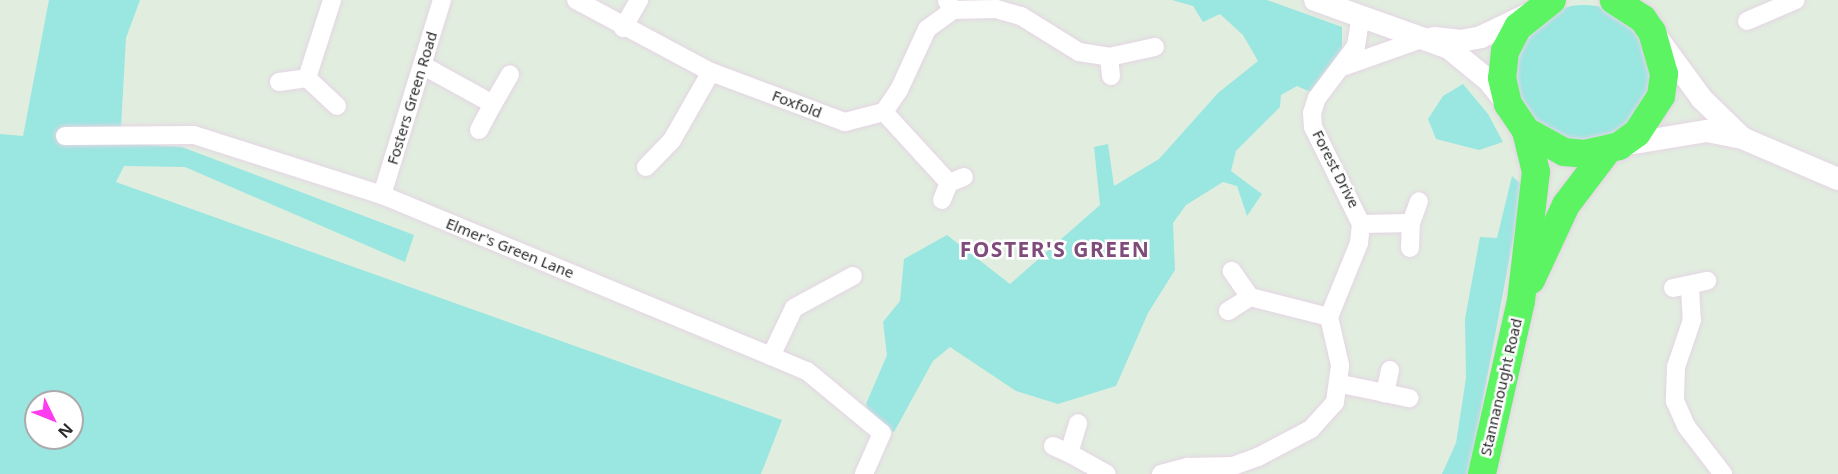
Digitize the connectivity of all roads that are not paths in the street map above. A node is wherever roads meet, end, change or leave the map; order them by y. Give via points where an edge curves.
1 (332, 0) edge
2 (442, 0) edge
3 (576, 0) edge
4 (639, 0) edge
5 (1614, 0) edge
6 (1796, 0) edge
7 (1322, 3) edge
8 (1543, 4) edge
9 (950, 5) edge
10 (1361, 16) junction
11 (1644, 17) edge
12 (1747, 21) dead end
13 (623, 28) junction
14 (1427, 37) junction
15 (1155, 47) dead end
16 (1109, 57) junction
17 (422, 65) junction
18 (1346, 66) junction
19 (711, 72) junction
20 (510, 75) dead end
21 (1111, 76) dead end
22 (307, 78) junction
23 (279, 82) dead end
24 (493, 104) junction
25 (1508, 104) junction
26 (337, 106) dead end
27 (884, 112) junction
28 (479, 130) dead end
29 (1526, 131) junction
30 (65, 136) dead end
31 (1742, 138) junction
32 (1613, 148) junction
33 (646, 167) dead end
34 (1838, 179) edge
35 (951, 187) dead end
36 (382, 195) junction
37 (1419, 201) dead end
38 (1410, 223) junction
39 (1361, 224) junction
40 (1410, 248) dead end
41 (1232, 271) dead end
42 (853, 276) dead end
43 (1690, 286) dead end
44 (1250, 297) junction
45 (1521, 301) junction
46 (1228, 311) dead end
47 (1329, 317) junction
48 (771, 356) junction
49 (1390, 370) dead end
50 (1341, 384) junction
51 (1385, 393) junction
52 (1409, 398) dead end
53 (1078, 423) dead end
54 (1234, 470) edge
55 (864, 474) edge
56 (1107, 474) edge
57 (1161, 474) edge
58 (1482, 474) edge
59 (1723, 474) edge

1 - 22 street
2 - 17 street, Fosters Green Road
3 - 13 street, Foxfold
4 - 13 street
5 - 11 main road
6 - 12 street
7 - 10 street
8 - 14 street via 1481,38 1461,41
8 - 25 main road via 1506,51 1502,78
9 - 16 street via 1008,12 1079,52
9 - 27 street via 927,29 899,90
10 - 14 street
10 - 18 street, Forest Drive via 1356,46
11 - 31 street via 1702,99
11 - 32 main road, Stannanought Road via 1662,63 1661,96 1652,116
13 - 19 street, Foxfold
14 - 18 street, Forest Drive
14 - 25 street via 1471,64
15 - 16 street
16 - 21 street
17 - 24 street
17 - 36 street, Fosters Green Road
18 - 39 street, Forest Drive via 1317,98 1313,127
19 - 27 street, Foxfold via 845,122
19 - 33 street via 672,140
20 - 24 street
22 - 23 street
22 - 26 street
24 - 28 street
25 - 29 main road
27 - 35 street
29 - 32 main road via 1564,152
29 - 45 main road, Stannanought Road via 1536,172
30 - 36 street, Elmer's Green Lane via 194,135
31 - 32 street via 1686,131
31 - 34 street
32 - 45 main road, Stannanought Road via 1566,205
36 - 48 street, Elmer's Green Lane
37 - 38 street
38 - 39 street
38 - 40 street
39 - 47 street, Forest Drive via 1359,243
41 - 44 street
42 - 48 street via 794,308
43 - 59 street via 1692,320 1676,368 1675,401 1686,426
44 - 46 street
44 - 47 street
45 - 58 main road, Stannanought Road
47 - 50 street
48 - 55 street, Elmer's Green Lane via 807,371 882,433
49 - 51 street
50 - 51 street
50 - 54 street via 1335,402 1311,429
51 - 52 street
53 - 56 street via 1061,450
54 - 57 street

